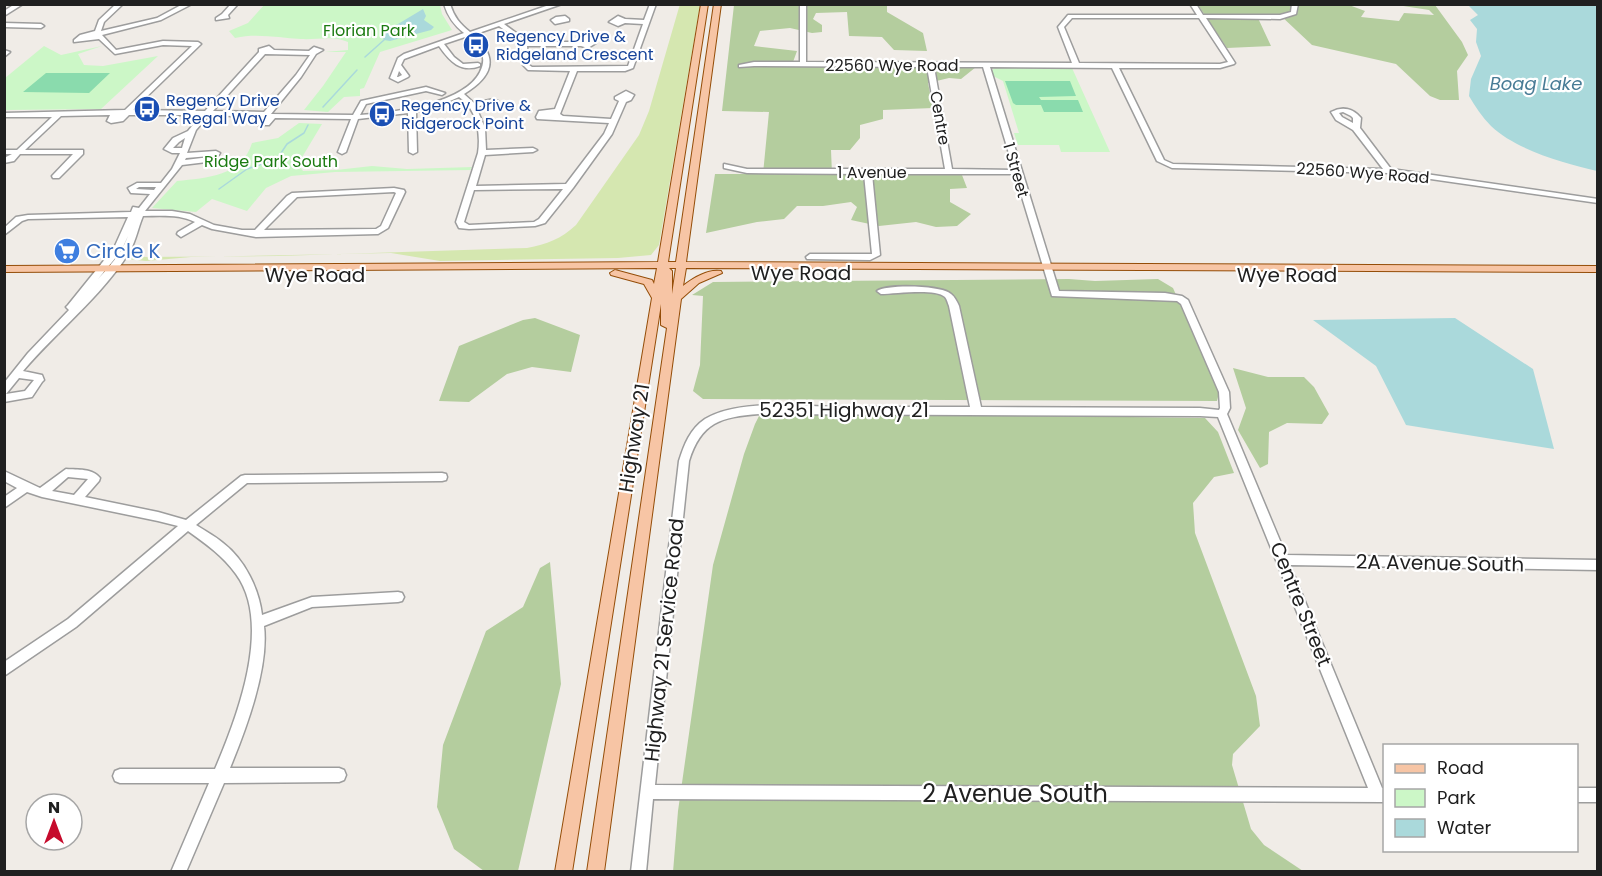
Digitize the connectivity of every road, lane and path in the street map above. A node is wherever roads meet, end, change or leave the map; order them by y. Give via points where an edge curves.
1 (20, 4) edge
2 (120, 4) edge
3 (189, 4) edge
4 (235, 4) edge
5 (447, 4) edge
6 (559, 4) edge
7 (652, 4) edge
8 (705, 4) edge
9 (718, 4) edge
10 (803, 4) edge
11 (1193, 4) edge
12 (1295, 4) edge
13 (544, 7) edge
14 (4, 14) edge
15 (224, 16) dead end
16 (1201, 16) junction
17 (559, 18) dead end
18 (624, 21) dead end
19 (647, 22) junction
20 (4, 25) edge
21 (501, 25) junction
22 (41, 26) dead end
23 (98, 34) junction
24 (470, 36) junction
25 (441, 44) junction
26 (525, 44) junction
27 (581, 44) dead end
28 (803, 64) junction
29 (398, 65) dead end
30 (930, 65) junction
31 (986, 65) junction
32 (1076, 65) junction
33 (741, 66) dead end
34 (1114, 66) junction
35 (464, 67) dead end
36 (574, 69) junction
37 (442, 93) dead end
38 (459, 94) junction
39 (623, 100) dead end
40 (494, 101) dead end
41 (474, 105) junction
42 (412, 111) junction
43 (127, 112) junction
44 (207, 113) junction
45 (4, 115) edge
46 (54, 115) junction
47 (268, 115) junction
48 (355, 117) junction
49 (615, 121) junction
50 (1356, 128) dead end
51 (189, 133) junction
52 (533, 150) dead end
53 (18, 151) junction
54 (4, 152) edge
55 (342, 152) dead end
56 (413, 152) dead end
57 (482, 153) junction
58 (182, 156) junction
59 (4, 161) edge
60 (727, 166) dead end
61 (1389, 171) junction
62 (868, 172) junction
63 (950, 172) junction
64 (1016, 172) junction
65 (56, 176) dead end
66 (161, 185) junction
67 (570, 186) junction
68 (471, 188) junction
69 (674, 192) junction
70 (153, 193) junction
71 (1598, 201) edge
72 (137, 214) junction
73 (201, 222) junction
74 (4, 233) edge
75 (181, 234) dead end
76 (256, 234) junction
77 (666, 242) junction
78 (683, 246) junction
79 (810, 257) dead end
80 (708, 266) junction
81 (4, 269) edge
82 (617, 269) junction
83 (671, 269) junction
84 (1598, 269) edge
85 (1046, 270) junction
86 (104, 272) junction
87 (717, 273) junction
88 (4, 276) edge
89 (1598, 276) edge
90 (881, 291) dead end
91 (657, 298) junction
92 (676, 298) junction
93 (667, 364) junction
94 (18, 375) junction
95 (4, 391) edge
96 (4, 398) edge
97 (976, 410) junction
98 (1222, 414) junction
99 (712, 419) joint
100 (4, 475) edge
101 (442, 477) dead end
102 (25, 487) junction
103 (42, 493) junction
104 (76, 500) junction
105 (4, 504) edge
106 (187, 525) junction
107 (1284, 560) junction
108 (1598, 565) edge
109 (398, 597) dead end
110 (259, 622) junction
111 (4, 670) edge
112 (339, 775) dead end
113 (120, 776) dead end
114 (219, 776) junction
115 (646, 792) junction
116 (1381, 795) edge
117 (1578, 795) edge
118 (1598, 795) edge
119 (178, 872) edge
120 (563, 872) edge
121 (595, 872) edge
122 (638, 872) edge

1 - 14 street
2 - 23 street via 100,23
3 - 23 street via 159,19
4 - 15 street
5 - 24 street via 447,12
6 - 13 street
7 - 19 street
8 - 69 main road, Highway 21
9 - 78 main road, Highway 21
10 - 28 street, 22560 Wye Road
11 - 16 street
12 - 16 street via 1294,13 1281,17
13 - 17 street
13 - 21 street
16 - 32 street via 1075,16 1063,21 1061,27
16 - 34 street, 22560 Wye Road via 1232,63
18 - 19 street
19 - 36 street via 632,67
20 - 22 street
21 - 24 street
21 - 26 street
23 - 43 street via 115,52 163,44 198,44
24 - 25 street
24 - 38 street via 484,48 488,62 478,80
25 - 29 street via 406,55
25 - 35 street
26 - 27 street
26 - 36 street via 527,68
28 - 30 street, 22560 Wye Road
28 - 33 street, 22560 Wye Road
30 - 31 street, 22560 Wye Road
30 - 63 street, Centre
31 - 32 street, 22560 Wye Road
31 - 64 street, 1 Street
32 - 34 street, 22560 Wye Road
34 - 61 street, 22560 Wye Road via 1164,163 1186,168
36 - 49 street via 559,114
37 - 48 street via 426,89 366,100
38 - 41 street
38 - 42 street
39 - 49 street
40 - 41 street
41 - 57 street
42 - 48 street
42 - 56 street
43 - 44 street
43 - 46 street via 111,121 115,113
44 - 47 street
44 - 47 street via 266,52 313,53
44 - 51 street
45 - 46 street
46 - 53 street via 41,133
47 - 48 street
48 - 55 street
49 - 67 street
50 - 61 street
51 - 58 street
51 - 58 street via 168,149
52 - 57 street
53 - 54 street
53 - 59 street
53 - 65 street via 80,152
57 - 68 street
58 - 66 street
60 - 62 street, 1 Avenue via 747,171
61 - 71 street, 22560 Wye Road
62 - 63 street, 1 Avenue
62 - 79 street via 876,255
63 - 64 street, 1 Avenue
64 - 85 street, 1 Street
66 - 70 street
66 - 70 street via 141,184 132,188
67 - 68 street
67 - 68 street via 540,222 465,226 460,222
69 - 77 main road, Highway 21
69 - 83 main road via 677,204
70 - 72 street
72 - 73 street via 178,214
72 - 74 street via 28,217 19,219
72 - 86 street via 132,242
73 - 75 street
73 - 76 street via 230,232
76 - 76 street via 295,195 400,192 382,230
77 - 82 main road via 652,257
77 - 83 main road, Highway 21
78 - 80 main road via 690,257
78 - 83 main road, Highway 21
80 - 83 main road, Wye Road
80 - 85 main road, Wye Road
81 - 86 main road, Wye Road
82 - 83 main road, Wye Road
82 - 86 main road, Wye Road
82 - 91 main road via 648,282
83 - 87 main road, Wye Road
83 - 91 main road, Highway 21
83 - 92 main road, Highway 21
83 - 93 main road via 664,347
84 - 85 main road, Wye Road
85 - 87 main road, Wye Road
85 - 89 main road, Wye Road
85 - 98 street, 1 Street via 1054,294 1165,296 1185,302 1224,392
86 - 88 main road, Wye Road
86 - 94 street
87 - 92 main road via 695,281
90 - 97 street via 937,292 950,298
91 - 120 main road, Highway 21
92 - 93 main road, Highway 21
93 - 121 main road, Highway 21
94 - 95 street
94 - 96 street via 35,375 39,380 28,394
97 - 98 street, 52351 Highway 21
97 - 99 street, 52351 Highway 21 via 759,410
98 - 107 street, Centre Street
99 - 115 street, Highway 21 Service Road via 695,432 684,460
100 - 102 street
101 - 106 street via 245,479
102 - 103 street
102 - 105 street
103 - 104 street
103 - 104 street via 66,473 95,478
104 - 106 street
106 - 110 street via 208,537 240,569
106 - 111 street via 72,623
107 - 108 street, 2A Avenue South
107 - 116 street, Centre Street
109 - 110 street via 312,602
110 - 114 street via 255,680
112 - 114 street
113 - 114 street
114 - 119 street
115 - 116 street, 2 Avenue South
115 - 122 street, Highway 21 Service Road
117 - 118 street

